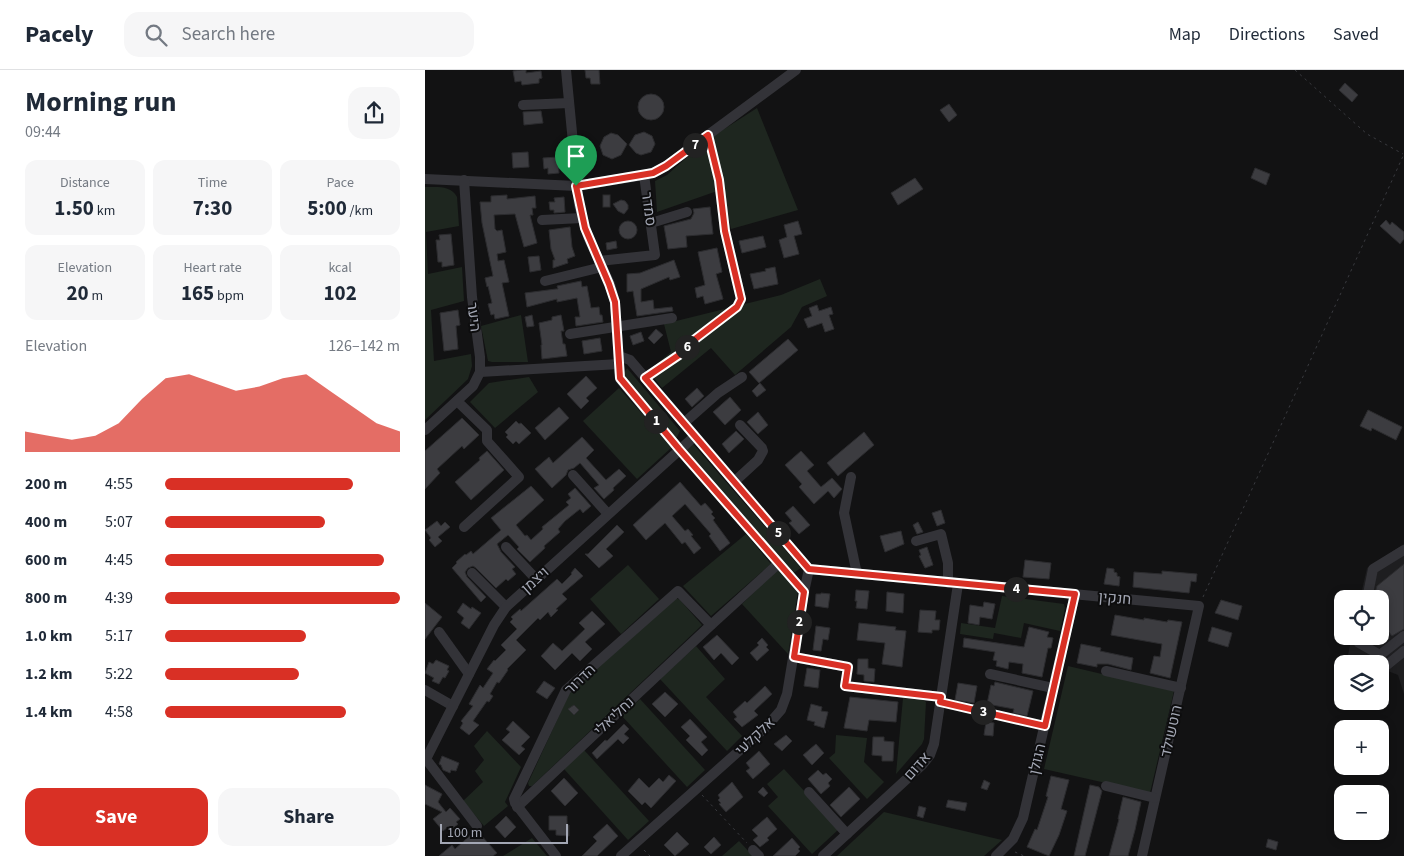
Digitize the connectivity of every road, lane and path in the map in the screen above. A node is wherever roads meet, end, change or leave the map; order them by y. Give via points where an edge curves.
1 (566, 70) edge
2 (796, 70) edge
3 (1295, 70) edge
4 (569, 103) junction
5 (523, 105) dead end
6 (708, 135) junction
7 (1404, 154) edge
8 (644, 175) junction
9 (425, 179) edge
10 (465, 180) junction
11 (576, 186) junction
12 (687, 212) dead end
13 (582, 218) junction
14 (542, 220) dead end
15 (651, 223) junction
16 (600, 264) junction
17 (545, 282) dead end
18 (741, 299) joint
19 (672, 318) dead end
20 (617, 326) junction
21 (570, 334) dead end
22 (619, 360) junction
23 (479, 372) junction
24 (742, 377) dead end
25 (645, 378) junction
26 (457, 401) junction
27 (684, 423) junction
28 (740, 424) dead end
29 (425, 430) edge
30 (695, 436) junction
31 (679, 449) junction
32 (573, 474) dead end
33 (851, 477) dead end
34 (735, 482) junction
35 (608, 514) junction
36 (464, 527) dead end
37 (916, 541) dead end
38 (506, 547) dead end
39 (1404, 550) edge
40 (779, 563) junction
41 (809, 569) junction
42 (472, 573) dead end
43 (857, 574) junction
44 (536, 579) junction
45 (953, 583) junction
46 (1369, 590) edge
47 (804, 592) junction
48 (1075, 594) junction
49 (1199, 606) junction
50 (506, 608) junction
51 (711, 625) junction
52 (439, 632) dead end
53 (1404, 636) edge
54 (1362, 645) edge
55 (1404, 651) edge
56 (794, 657) junction
57 (1389, 663) edge
58 (1106, 671) dead end
59 (469, 674) junction
60 (990, 674) dead end
61 (1053, 688) junction
62 (1181, 688) junction
63 (425, 690) edge
64 (941, 700) junction
65 (453, 706) junction
66 (1045, 726) junction
67 (429, 743) edge
68 (426, 760) edge
69 (1106, 786) dead end
70 (697, 789) junction
71 (809, 792) dead end
72 (1155, 798) junction
73 (517, 807) junction
74 (477, 826) dead end
75 (847, 834) junction
76 (1005, 847) junction
77 (756, 853) edge
78 (556, 856) edge
79 (621, 856) edge
80 (823, 856) edge
81 (996, 856) edge
82 (1024, 856) edge
83 (1142, 856) edge

1 - 4 street
2 - 6 street
3 - 7 path via 1367,134
4 - 5 street
4 - 11 street
6 - 8 street via 662,169
6 - 18 street
7 - 49 path
8 - 11 street, סמדר
8 - 15 street, סמדר
9 - 10 street, סמדר
10 - 11 street, סמדר
10 - 23 street, היער
11 - 13 street
12 - 15 street
13 - 14 street
13 - 16 street
15 - 16 street, סמדר via 655,255
16 - 17 street
16 - 20 street via 615,302
18 - 25 path via 737,307 679,355
19 - 20 street
20 - 21 street
20 - 22 street
22 - 23 street
22 - 25 street via 630,360
22 - 31 street via 620,378
23 - 26 street via 473,386
24 - 27 street
25 - 27 street
26 - 29 street
26 - 36 street via 487,430 487,441 519,477
27 - 30 street
28 - 34 street via 763,451
30 - 31 street, ויצמן
30 - 34 street
31 - 35 street, ויצמן
31 - 40 street
32 - 35 street
33 - 43 street via 844,513
34 - 41 street
35 - 44 street, ויצמן
37 - 45 street, אדום via 941,534
38 - 44 street
39 - 46 street via 1373,569
40 - 47 street
40 - 51 street, נחליאלי
41 - 43 street, חנקין
41 - 47 street, אלקלעי
42 - 50 street
43 - 45 street, חנקין
44 - 50 street, ויצמן
45 - 48 street, חנקין
45 - 64 street, אדום
47 - 56 street, אלקלעי
48 - 49 street, חנקין
48 - 61 street, הגולן
49 - 62 street, רוטשילד
50 - 59 street, ויצמן
51 - 73 street, נחליאלי
51 - 73 street, הדרור via 678,590 570,686 562,696 514,799
52 - 59 street
53 - 54 street via 1380,655
55 - 57 street
56 - 64 street via 848,667 845,686
56 - 70 street, אלקלעי via 787,694 779,713
58 - 62 street
59 - 65 street, ויצמן
60 - 61 street
61 - 66 street, הגולן
62 - 72 street, רוטשילד
63 - 65 street
64 - 66 path
64 - 75 street, אדום via 934,746 929,757
65 - 67 street, ויצמן
66 - 76 street, הגולן via 1023,818
67 - 68 street, ויצמן
68 - 74 street
69 - 72 street
70 - 77 path
70 - 79 street, אלקלעי
71 - 75 street
72 - 83 street, רוטשילד
73 - 78 street
75 - 80 street, אדום
76 - 81 street, הגולן
76 - 82 path

